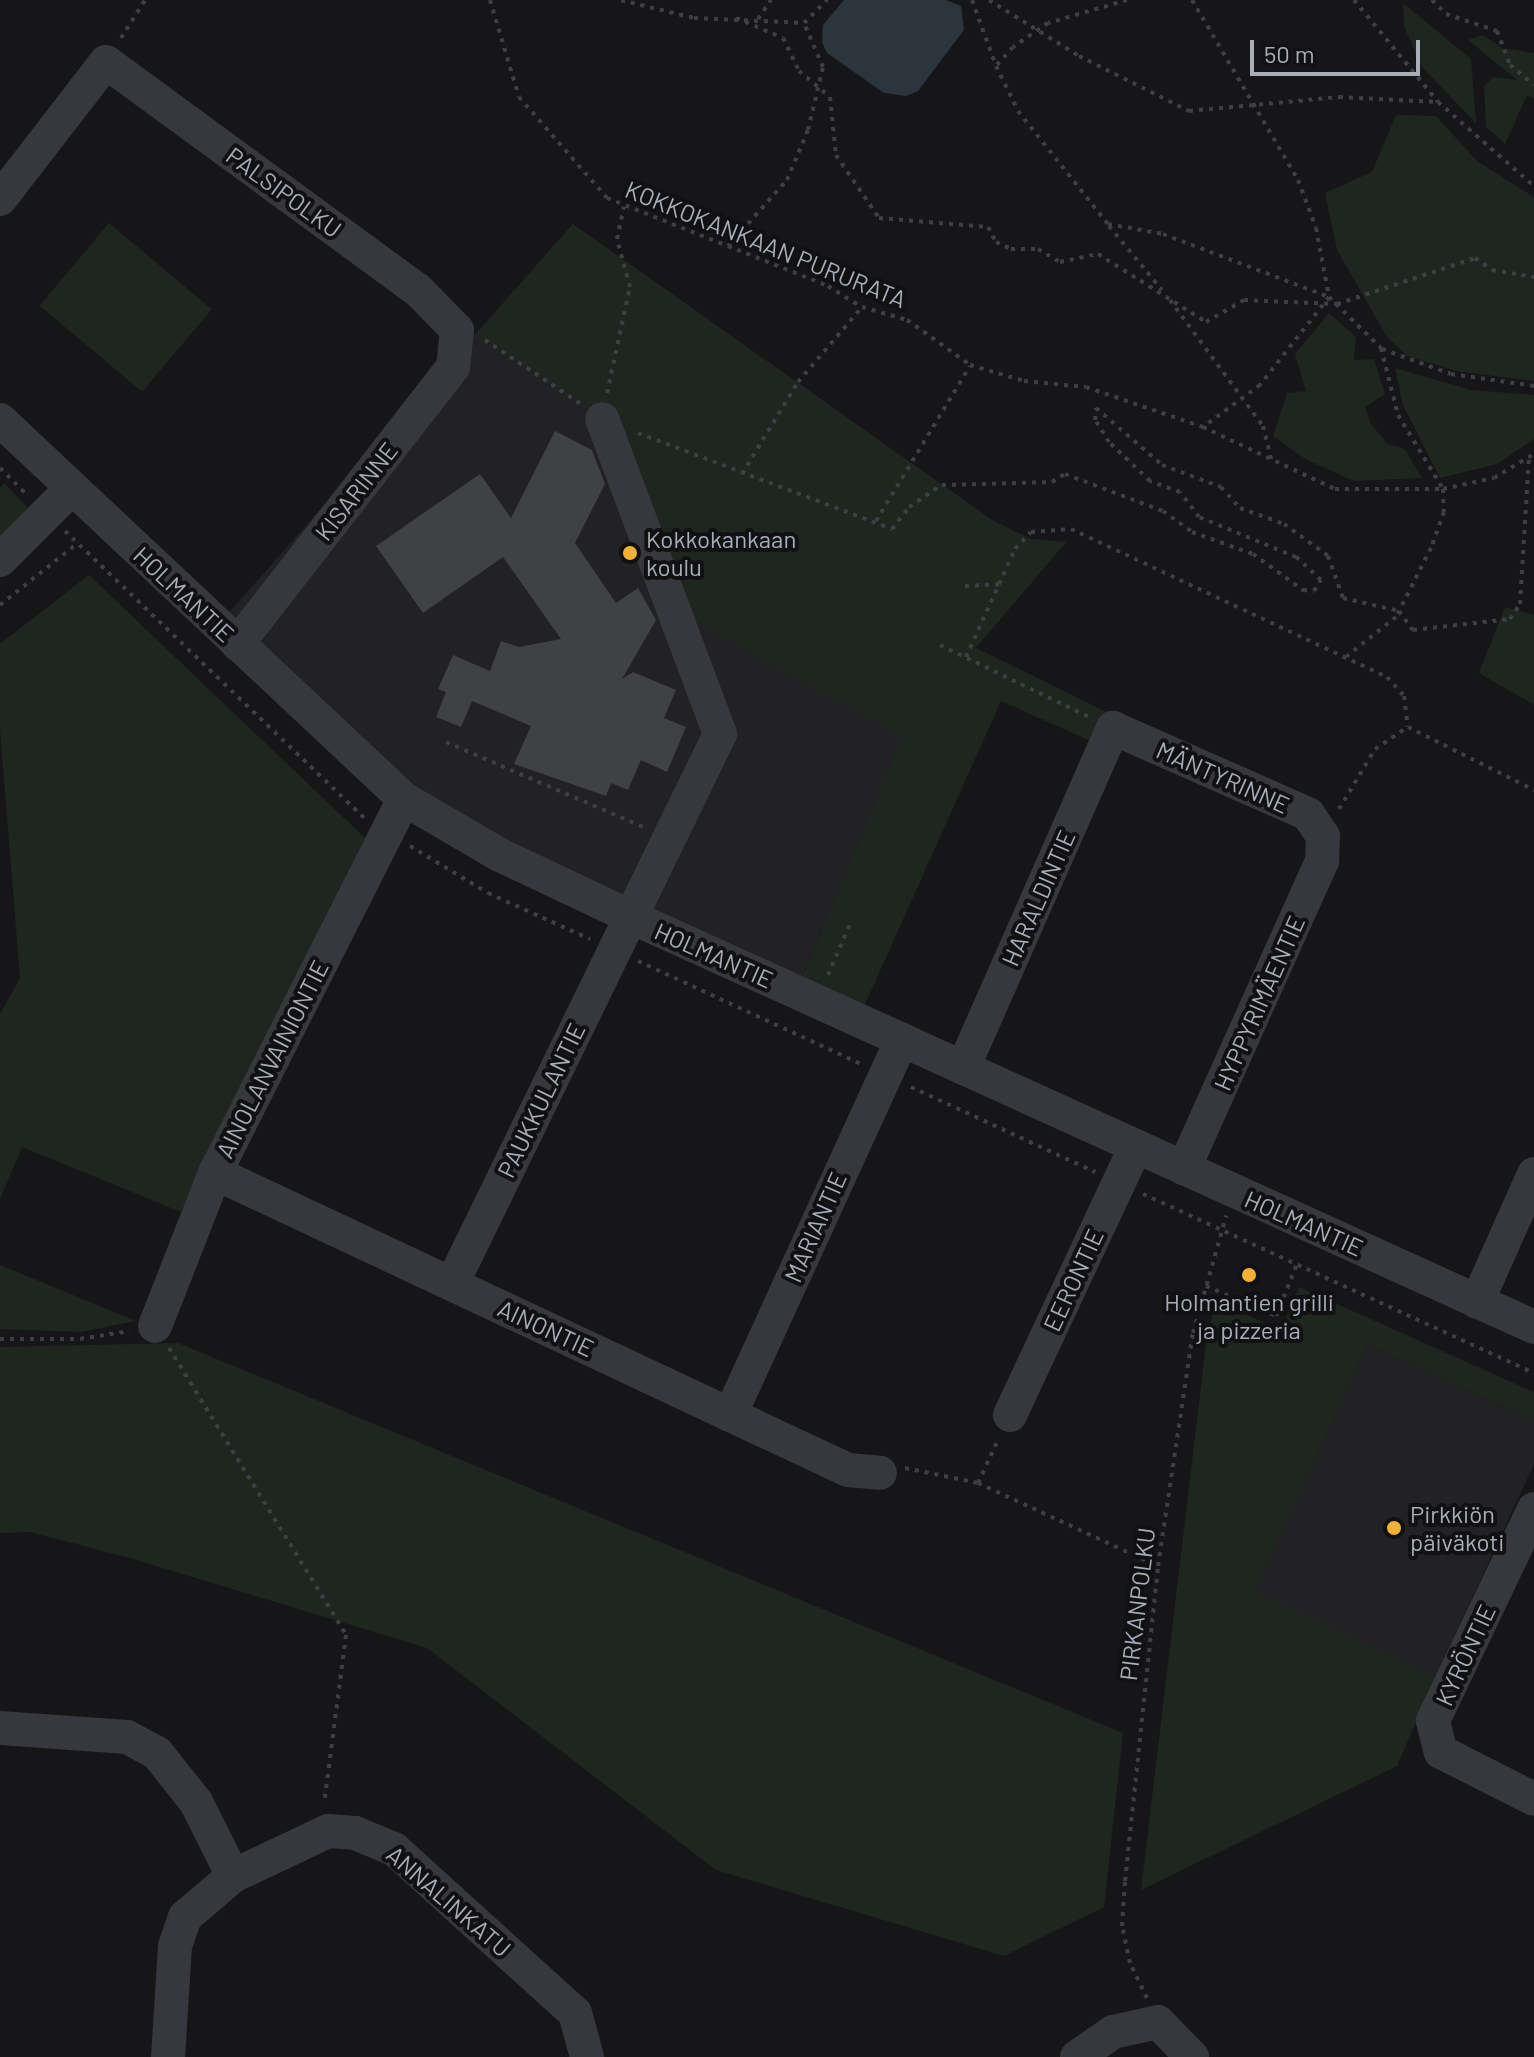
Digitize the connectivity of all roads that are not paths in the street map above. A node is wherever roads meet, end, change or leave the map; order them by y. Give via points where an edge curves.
1 (0, 199) edge
2 (457, 330) joint
3 (602, 419) road end
4 (0, 420) edge
5 (72, 488) junction
6 (0, 560) edge
7 (237, 644) junction
8 (1113, 728) joint
9 (404, 799) junction
10 (1323, 836) joint
11 (629, 916) junction
12 (902, 1040) junction
13 (963, 1068) junction
14 (1136, 1146) junction
15 (1184, 1168) junction
16 (215, 1173) junction
17 (1534, 1174) edge
18 (452, 1284) junction
19 (1477, 1302) junction
20 (155, 1326) road end
21 (1534, 1327) edge
22 (730, 1415) junction
23 (1010, 1415) road end
24 (880, 1473) road end
25 (1534, 1509) edge
26 (0, 1728) edge
27 (1534, 1799) edge
28 (233, 1876) junction
29 (168, 2057) edge
30 (587, 2057) edge
31 (1077, 2057) edge
32 (1192, 2057) edge

1 - 2 street, PALSIPOLKU via 106,62 418,290
2 - 7 street, KISARINNE via 453,367
3 - 11 street, PAUKKULANTIE via 720,734 672,839
4 - 5 street, HOLMANTIE
5 - 6 street
5 - 7 street, HOLMANTIE
7 - 9 street, HOLMANTIE
8 - 10 street, MÄNTYRINNE via 1308,814
8 - 13 street, HARALDINTIE
9 - 11 street, HOLMANTIE via 500,855
9 - 16 street, AINOLANVAINIONTIE
10 - 15 street, HYPPYRIMÄENTIE via 1322,861
11 - 12 street, HOLMANTIE
11 - 18 street, PAUKKULANTIE
12 - 13 street, HOLMANTIE
12 - 22 street, MARIANTIE
13 - 14 street, HOLMANTIE
14 - 15 street, HOLMANTIE
14 - 23 street, EERONTIE
15 - 19 street, HOLMANTIE
16 - 18 street, AINONTIE
16 - 20 street, AINOLANVAINIONTIE
17 - 19 street
18 - 22 street, AINONTIE
19 - 21 street, HOLMANTIE
22 - 24 street, AINONTIE via 848,1470
25 - 27 street, KYRÖNTIE via 1433,1721 1441,1752
26 - 28 street via 127,1737 157,1753 196,1802
28 - 29 street, ANNALINKATU via 185,1917 175,1946
28 - 30 street, ANNALINKATU via 320,1833 355,1833 394,1849 575,2013
31 - 32 street via 1113,2032 1158,2022

